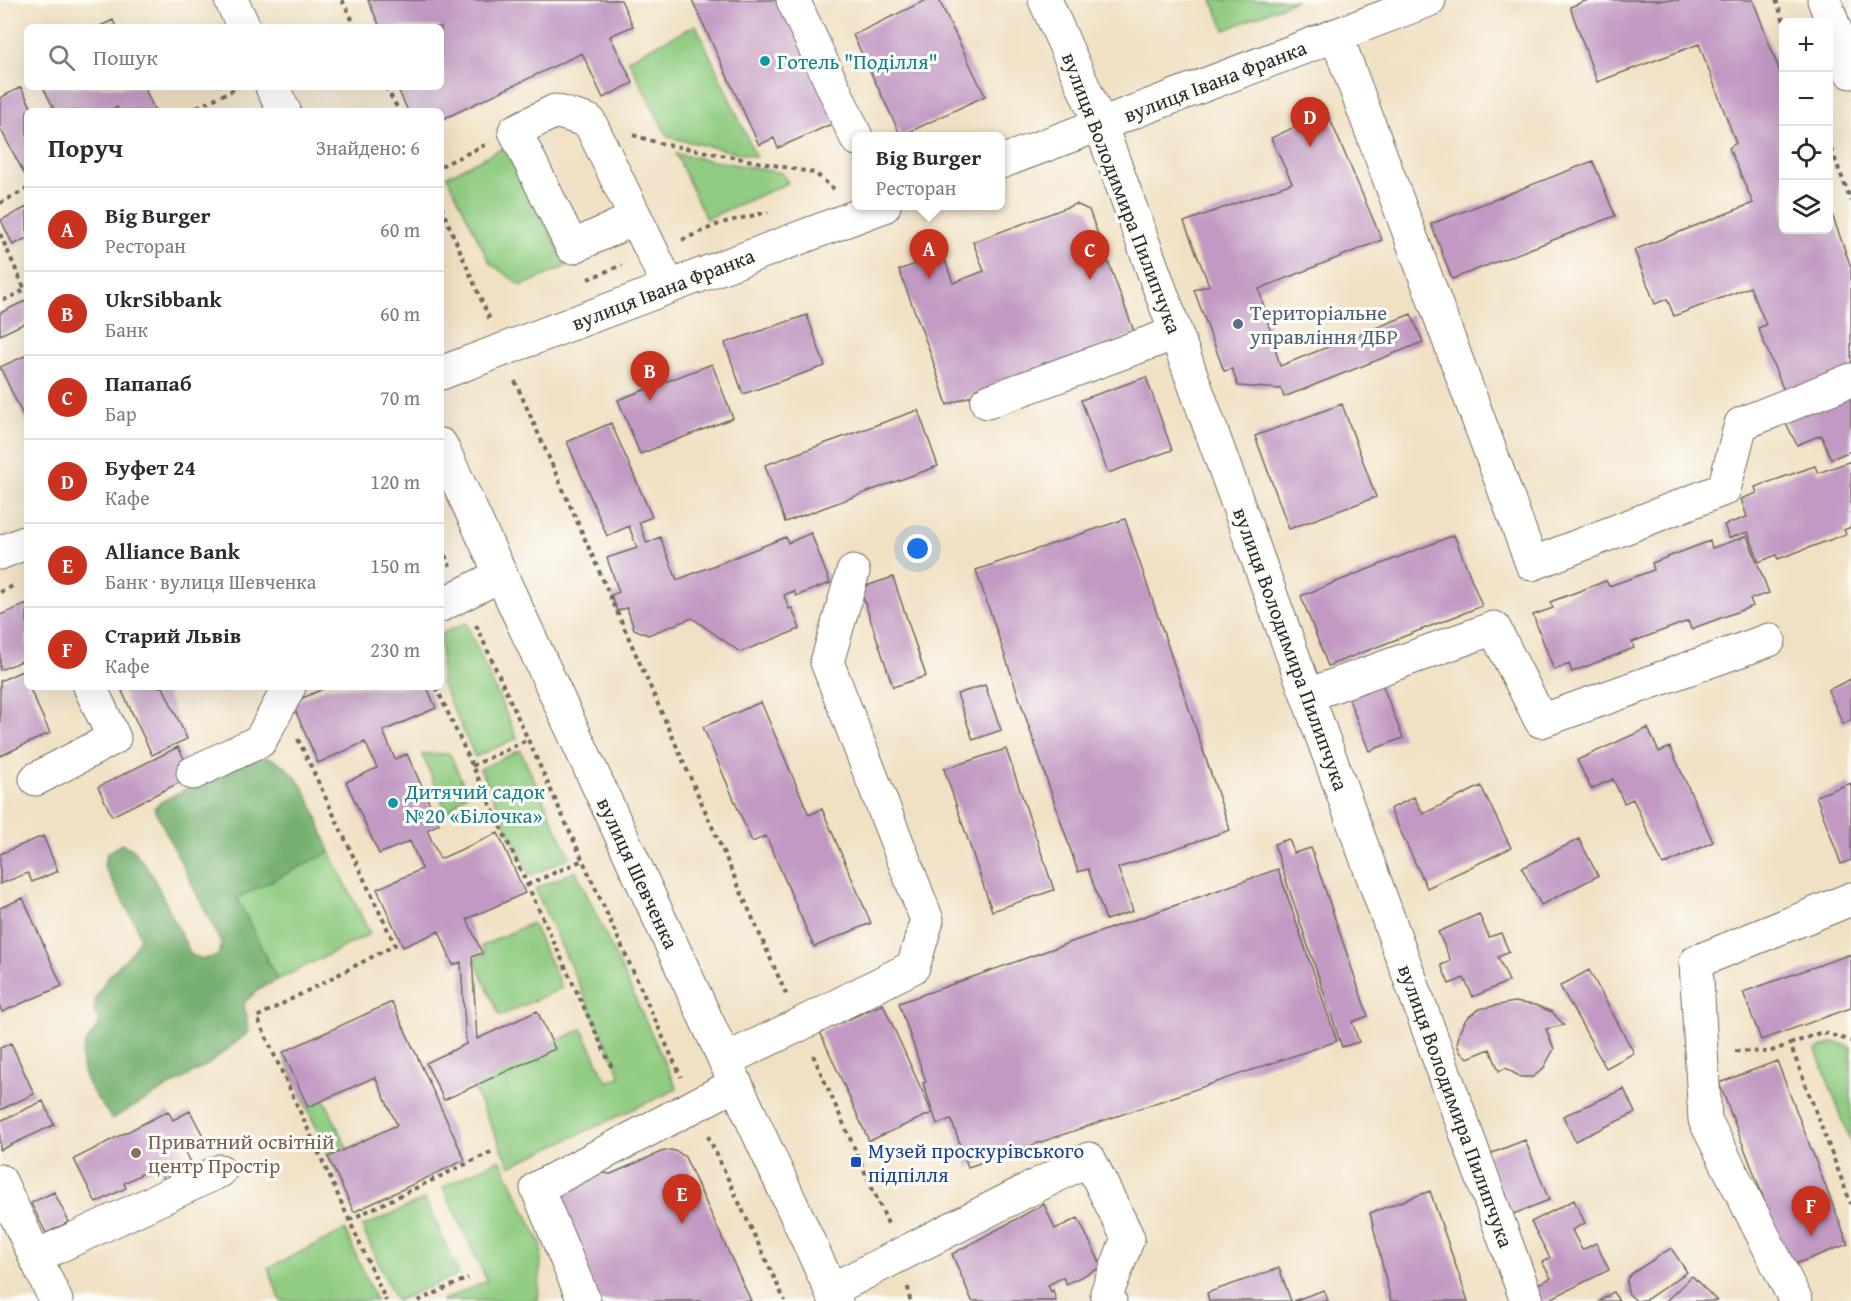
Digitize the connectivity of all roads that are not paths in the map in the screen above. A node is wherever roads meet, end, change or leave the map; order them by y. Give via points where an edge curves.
1 (231, 0) edge
2 (793, 0) edge
3 (1045, 0) edge
4 (1429, 0) edge
5 (1824, 0) edge
6 (243, 24) edge
7 (1336, 35) junction
8 (1851, 72) edge
9 (274, 90) edge
10 (282, 108) edge
11 (1100, 124) junction
12 (854, 132) edge
13 (1005, 160) edge
14 (873, 210) edge
15 (636, 218) junction
16 (669, 286) junction
17 (1176, 333) junction
18 (444, 372) edge
19 (1851, 380) edge
20 (987, 402) dead end
21 (444, 452) edge
22 (853, 572) dead end
23 (501, 575) junction
24 (452, 600) edge
25 (1769, 640) dead end
26 (91, 690) edge
27 (285, 695) edge
28 (1308, 695) junction
29 (193, 773) dead end
30 (36, 779) dead end
31 (1851, 899) edge
32 (730, 1072) junction
33 (220, 1171) dead end
34 (0, 1181) edge
35 (35, 1257) junction
36 (833, 1296) edge
37 (56, 1301) edge
38 (584, 1301) edge
39 (1110, 1301) edge
40 (1527, 1301) edge
41 (1796, 1301) edge

1 - 6 street
2 - 12 street
3 - 11 street, вулиця Володимира Пилипчука
4 - 7 street, вулиця Івана Франка
5 - 8 street
7 - 11 street, вулиця Івана Франка
7 - 19 street via 1532,564 1724,489 1741,424
9 - 10 street
11 - 13 street, вулиця Івана Франка
11 - 17 street, вулиця Володимира Пилипчука
14 - 16 street, вулиця Івана Франка
15 - 15 street via 589,121 555,111 515,131 572,247
15 - 16 street
16 - 18 street, вулиця Івана Франка
17 - 20 street
17 - 28 street, вулиця Володимира Пилипчука
21 - 23 street, вулиця Шевченка
22 - 32 street via 827,662 927,920 913,967 799,1025
23 - 24 street
23 - 32 street, вулиця Шевченка
25 - 28 street via 1540,721 1494,628
26 - 30 street via 114,738
27 - 29 street via 260,741
28 - 40 street, вулиця Володимира Пилипчука
31 - 41 street via 1696,962 1705,1120
32 - 36 street, вулиця Шевченка
32 - 38 street via 694,1106 537,1188
33 - 35 street
34 - 35 street
35 - 37 street
36 - 39 street via 902,1254 1089,1159 1128,1238 1107,1293

